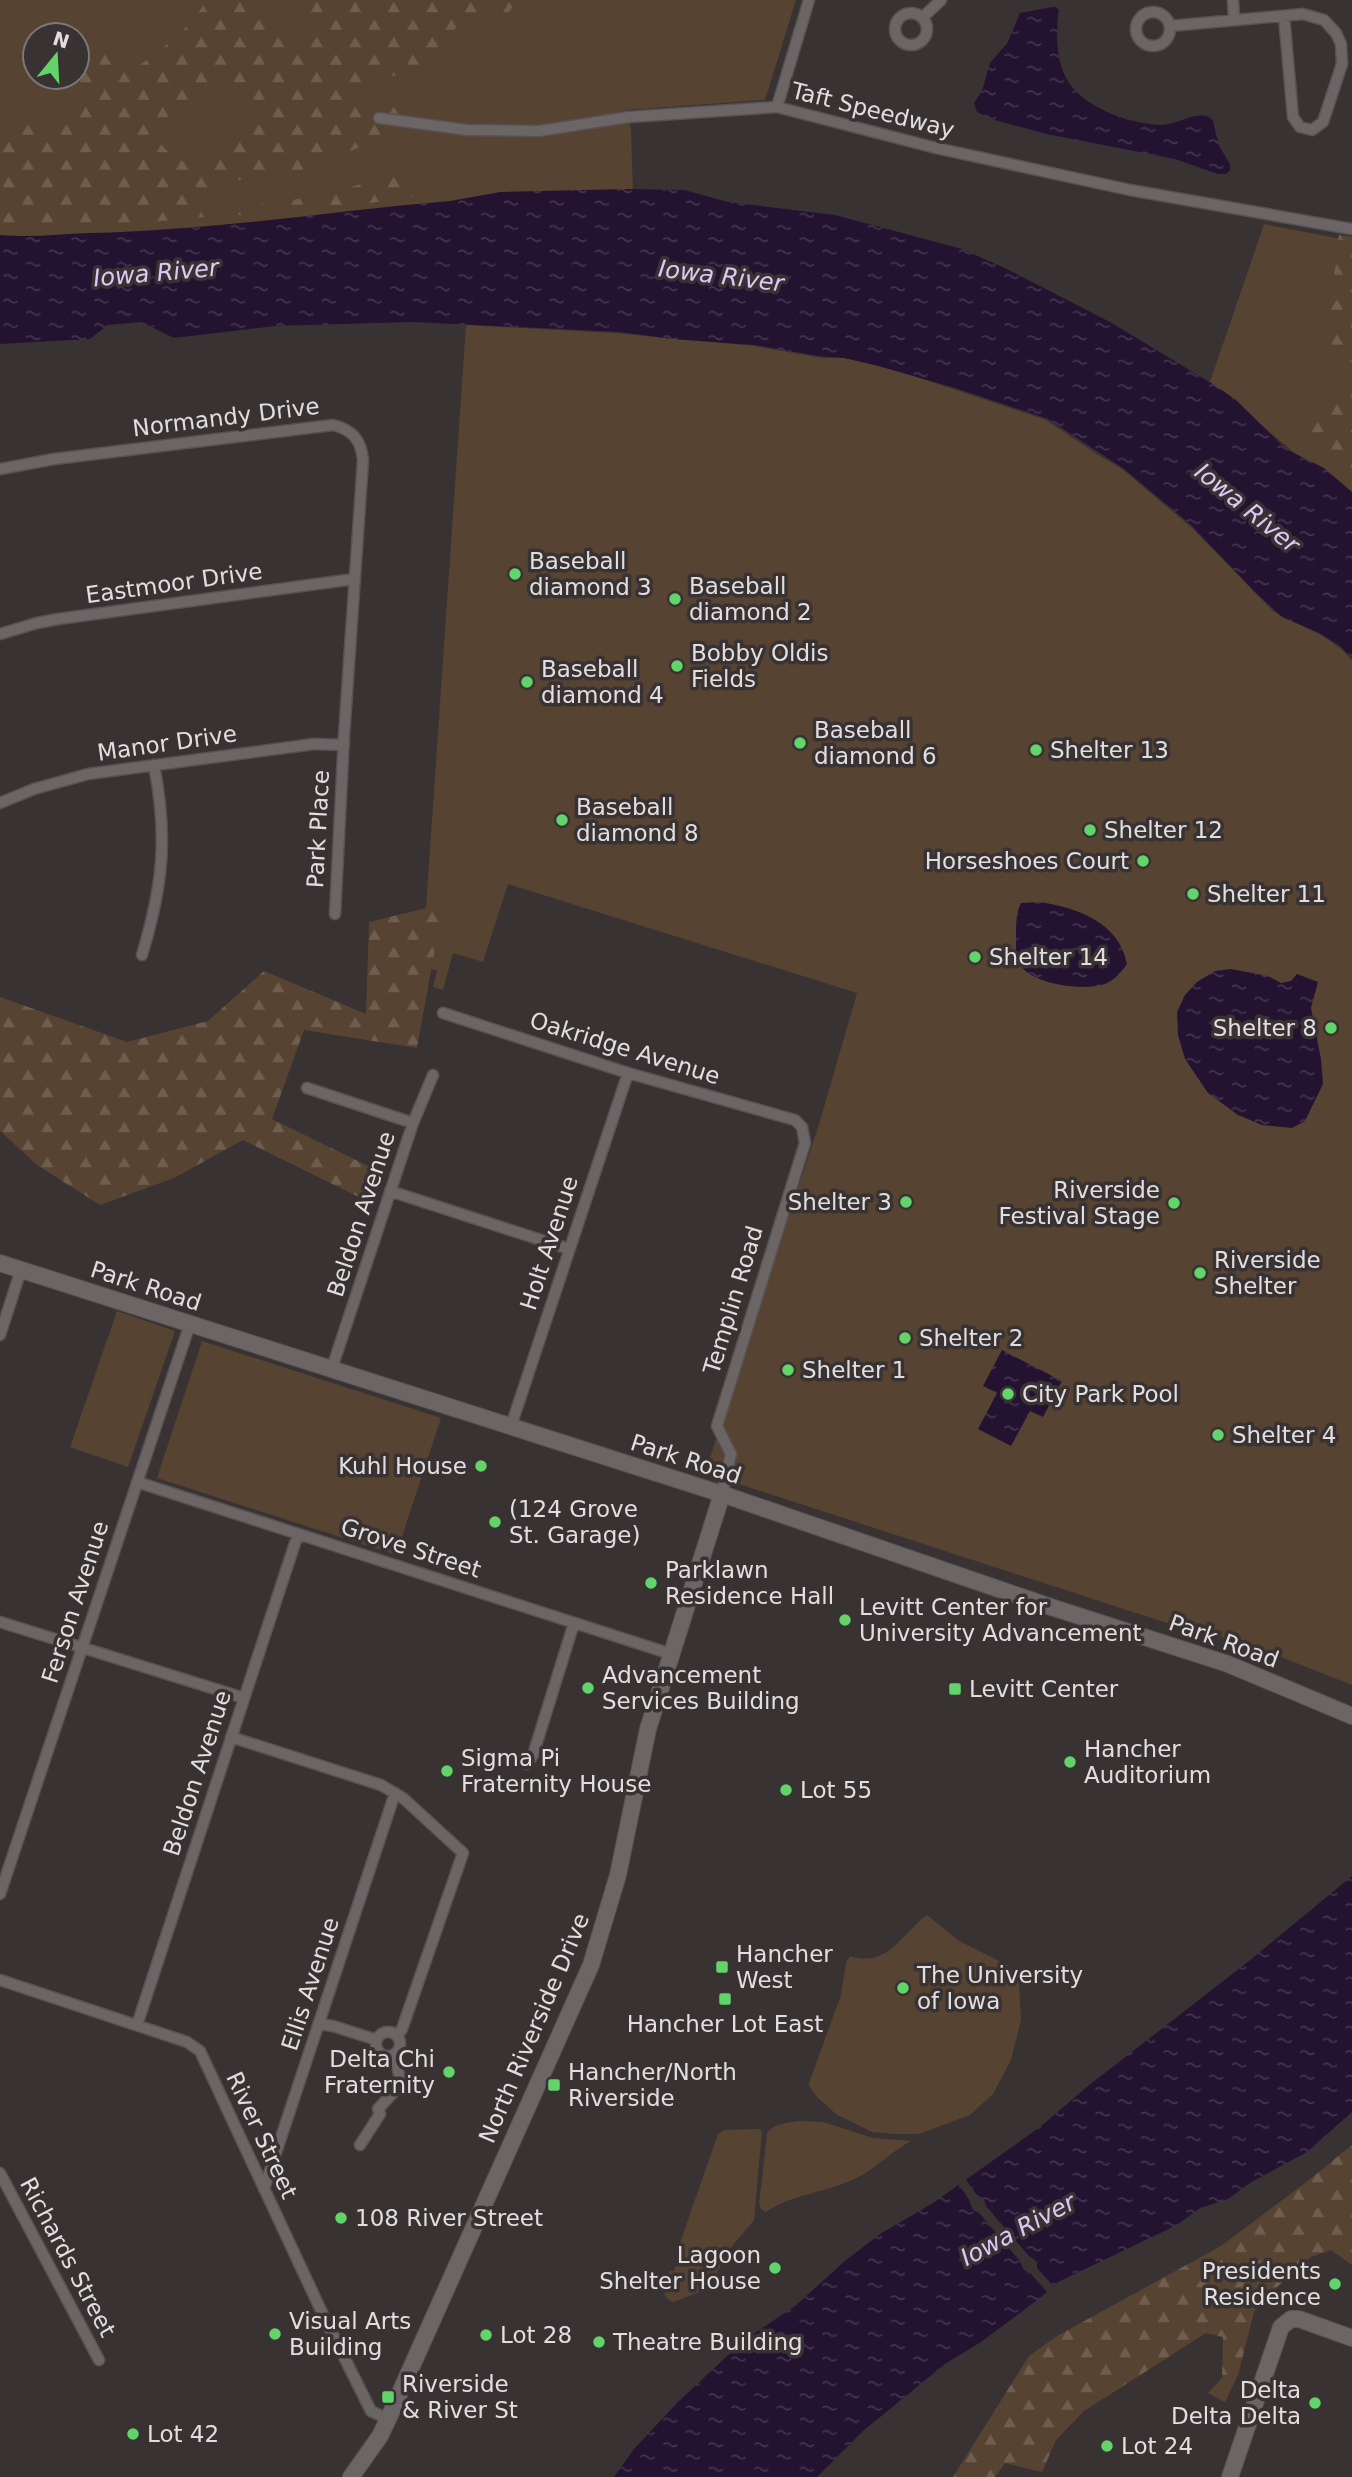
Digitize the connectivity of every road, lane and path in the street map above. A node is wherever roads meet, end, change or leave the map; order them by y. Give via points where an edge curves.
1 (809, 0) edge
2 (941, 0) edge
3 (1233, 0) edge
4 (1284, 16) junction
5 (922, 18) dead end
6 (1234, 20) junction
7 (1170, 26) dead end
8 (777, 107) junction
9 (379, 118) dead end
10 (1352, 229) edge
11 (0, 469) edge
12 (354, 579) junction
13 (0, 634) edge
14 (344, 745) junction
15 (154, 765) junction
16 (0, 803) edge
17 (335, 915) dead end
18 (142, 955) dead end
19 (443, 1013) dead end
20 (628, 1073) junction
21 (433, 1075) dead end
22 (307, 1088) dead end
23 (795, 1120) joint
24 (413, 1123) junction
25 (390, 1191) junction
26 (569, 1249) junction
27 (0, 1263) edge
28 (21, 1270) junction
29 (190, 1324) junction
30 (0, 1335) edge
31 (332, 1368) junction
32 (511, 1426) junction
33 (137, 1482) junction
34 (722, 1494) junction
35 (298, 1534) junction
36 (0, 1622) edge
37 (574, 1623) junction
38 (82, 1648) junction
39 (671, 1654) junction
40 (244, 1698) junction
41 (1352, 1716) edge
42 (231, 1737) junction
43 (527, 1764) dead end
44 (395, 1793) junction
45 (0, 1894) edge
46 (0, 1980) edge
47 (319, 2024) junction
48 (137, 2025) junction
49 (397, 2036) junction
50 (377, 2039) junction
51 (395, 2055) junction
52 (360, 2145) dead end
53 (0, 2173) edge
54 (264, 2189) junction
55 (1352, 2338) edge
56 (99, 2360) dead end
57 (388, 2419) junction
58 (351, 2477) edge
59 (1230, 2477) edge

1 - 8 street
2 - 5 street
3 - 6 street
4 - 4 street via 1293,117 1300,127 1312,130 1323,122 1342,64 1341,44 1324,20 1303,14
4 - 6 street
6 - 7 street
8 - 9 street, Taft Speedway via 629,117 539,131 467,130
8 - 10 street, Taft Speedway via 1129,190
11 - 12 street, Normandy Drive via 274,432 333,425 345,428 358,440 363,460
12 - 13 street, Eastmoor Drive via 47,621
12 - 14 street, Normandy Drive
14 - 15 street, Manor Drive via 314,744
14 - 17 street, Park Place
15 - 16 street, Manor Drive via 66,779
15 - 18 street via 163,858
19 - 20 street, Oakridge Avenue
20 - 23 street, Oakridge Avenue
20 - 26 street, Holt Avenue
21 - 24 street, Beldon Avenue
22 - 24 street
23 - 34 street, Templin Road via 802,1127 805,1143 717,1426 731,1454
24 - 25 street, Beldon Avenue
25 - 26 street
25 - 31 street, Beldon Avenue
26 - 32 street, Holt Avenue
27 - 28 street, Park Road
28 - 29 street, Park Road
28 - 30 street
29 - 31 street, Park Road
29 - 33 street, Ferson Avenue
31 - 32 street, Park Road
32 - 34 street, Park Road
33 - 35 street, Grove Street
33 - 38 street, Ferson Avenue
34 - 39 street, North Riverside Drive
34 - 41 street, Park Road via 1228,1664
35 - 37 street, Grove Street
35 - 40 street, Beldon Avenue
36 - 38 street
37 - 39 street, Grove Street
37 - 43 street
38 - 40 street
38 - 45 street, Ferson Avenue
39 - 57 street, North Riverside Drive via 648,1729 618,1875 591,1965
40 - 42 street, Beldon Avenue
42 - 44 street via 381,1784
42 - 48 street, Beldon Avenue
44 - 47 street, Ellis Avenue
44 - 49 street via 463,1853
46 - 48 street, River Street
47 - 50 street
47 - 54 street, Ellis Avenue
48 - 54 street, River Street via 200,2051
49 - 50 street via 386,2032
49 - 51 street via 400,2047
50 - 51 street via 381,2054
51 - 52 street via 401,2084 378,2109 380,2114
53 - 56 street, Richards Street
54 - 57 street, River Street via 371,2411
55 - 59 street via 1291,2319 1280,2327
57 - 58 street, North Riverside Drive

